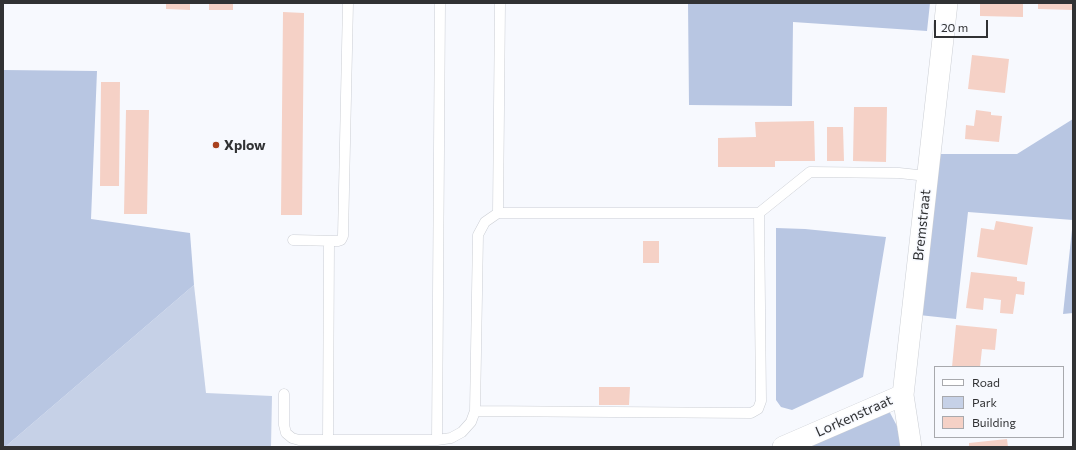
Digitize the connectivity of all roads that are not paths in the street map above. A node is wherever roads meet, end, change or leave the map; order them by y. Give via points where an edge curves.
1 (348, 3) edge
2 (440, 3) edge
3 (500, 3) edge
4 (947, 3) edge
5 (927, 176) junction
6 (498, 213) junction
7 (759, 213) junction
8 (293, 240) dead end
9 (329, 241) junction
10 (284, 394) dead end
11 (903, 395) junction
12 (475, 411) junction
13 (328, 440) junction
14 (438, 440) junction
15 (783, 447) edge
16 (911, 447) edge

1 - 9 lane via 343,236 341,240
2 - 14 lane
3 - 6 lane
4 - 5 street, Bremstraat
5 - 7 lane via 899,173 810,172
5 - 11 street, Bremstraat
6 - 7 lane
6 - 12 lane via 485,222 478,235
7 - 12 lane via 761,401 758,409 751,412
8 - 9 lane
9 - 13 lane
10 - 13 lane via 286,433 299,440
11 - 15 street, Lorkenstraat
11 - 16 street, Bremstraat
12 - 14 lane via 471,422 462,432 451,438
13 - 14 lane

